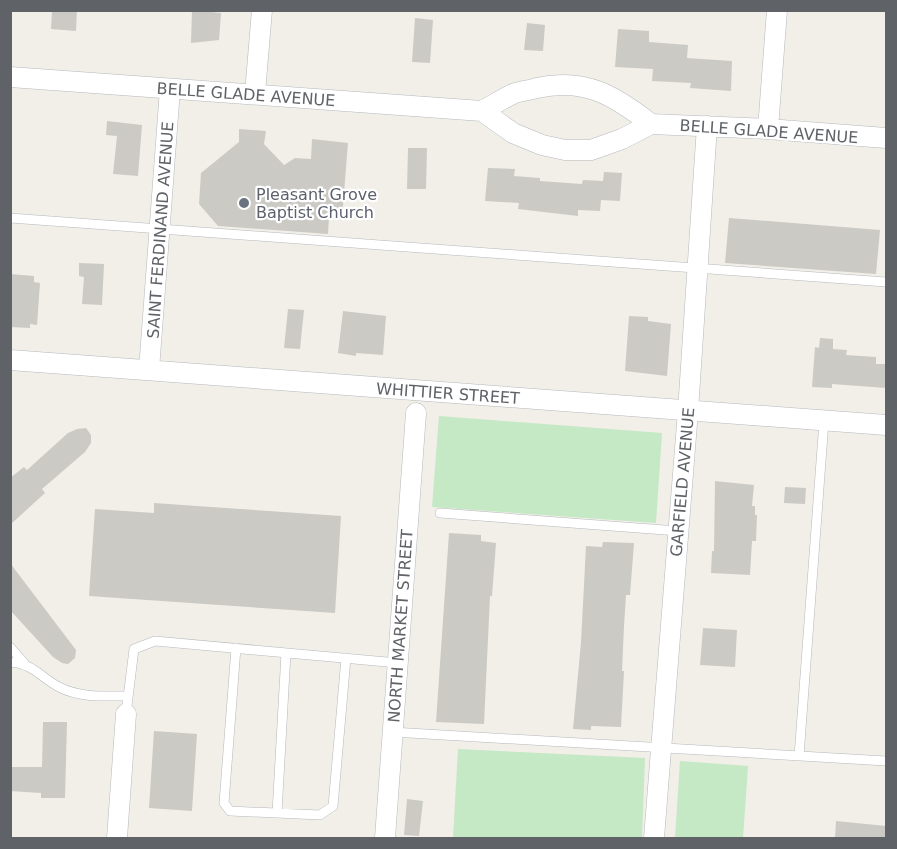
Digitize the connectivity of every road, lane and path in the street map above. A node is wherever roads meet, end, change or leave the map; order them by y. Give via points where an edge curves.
1 (262, 10) edge
2 (777, 10) edge
3 (10, 77) edge
4 (170, 89) junction
5 (255, 93) junction
6 (482, 111) junction
7 (651, 124) junction
8 (707, 126) junction
9 (768, 129) junction
10 (886, 138) edge
11 (10, 218) edge
12 (160, 230) junction
13 (697, 269) junction
14 (886, 282) edge
15 (10, 360) edge
16 (149, 370) junction
17 (688, 411) junction
18 (416, 413) dead end
19 (825, 421) junction
20 (886, 425) edge
21 (440, 513) dead end
22 (678, 531) junction
23 (10, 647) edge
24 (236, 648) junction
25 (286, 653) junction
26 (346, 658) junction
27 (10, 662) edge
28 (24, 663) junction
29 (398, 663) junction
30 (127, 705) junction
31 (392, 732) junction
32 (660, 747) junction
33 (799, 756) junction
34 (886, 761) edge
35 (277, 813) junction
36 (117, 838) edge
37 (385, 838) edge
38 (654, 838) edge

1 - 5 street
2 - 9 street
3 - 4 street, BELLE GLADE AVENUE
4 - 5 street, BELLE GLADE AVENUE
4 - 12 street, SAINT FERDINAND AVENUE
5 - 6 street, BELLE GLADE AVENUE
6 - 7 street, BELLE GLADE AVENUE via 513,133 565,150 591,150
6 - 7 street via 516,93 569,84 595,89 625,104
7 - 8 street, BELLE GLADE AVENUE
8 - 9 street, BELLE GLADE AVENUE
8 - 13 street, GARFIELD AVENUE
9 - 10 street, BELLE GLADE AVENUE
11 - 12 lane
12 - 13 lane
12 - 16 street, SAINT FERDINAND AVENUE
13 - 14 lane
13 - 17 street, GARFIELD AVENUE
15 - 16 street, WHITTIER STREET
16 - 17 street, WHITTIER STREET
17 - 19 street, WHITTIER STREET
17 - 22 street, GARFIELD AVENUE
18 - 29 street, NORTH MARKET STREET
19 - 20 street, WHITTIER STREET
19 - 33 lane
21 - 22 lane
22 - 32 street, GARFIELD AVENUE
23 - 28 lane
24 - 25 lane
24 - 30 lane via 155,641 134,649
24 - 35 lane via 224,803 230,811
25 - 26 lane
25 - 35 lane
26 - 29 lane
26 - 35 lane via 333,806 320,815
27 - 28 lane
28 - 30 lane via 58,687
29 - 31 street, NORTH MARKET STREET
30 - 36 street
31 - 32 lane
31 - 37 street, NORTH MARKET STREET
32 - 33 lane
32 - 38 street, GARFIELD AVENUE
33 - 34 lane

